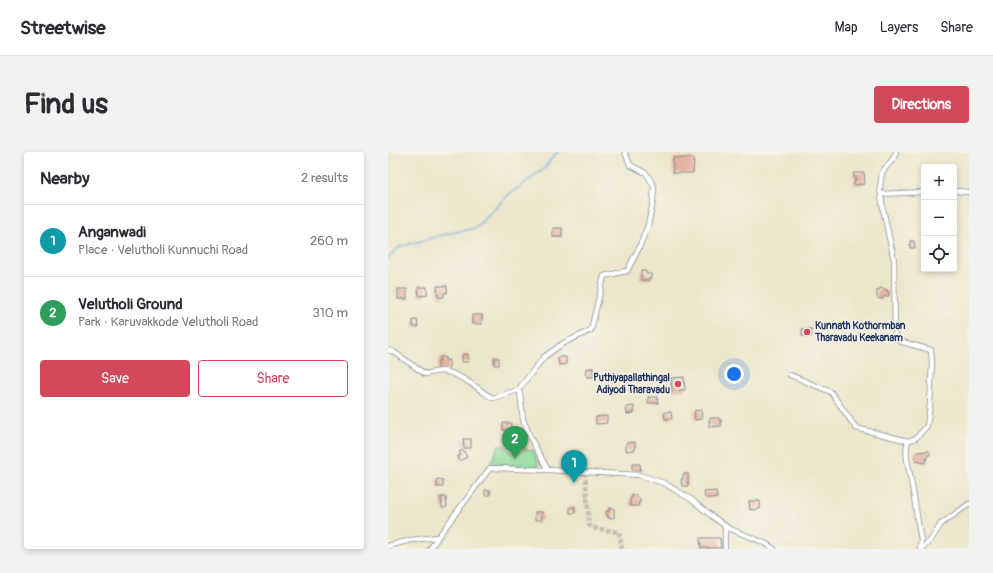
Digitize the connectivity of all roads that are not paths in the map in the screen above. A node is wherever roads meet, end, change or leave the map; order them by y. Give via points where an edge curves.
1 (625, 152) edge
2 (896, 152) edge
3 (957, 191) edge
4 (921, 192) edge
5 (969, 192) edge
6 (881, 194) junction
7 (388, 350) edge
8 (790, 375) dead end
9 (518, 390) junction
10 (908, 441) junction
11 (548, 470) junction
12 (969, 504) edge
13 (725, 526) junction
14 (438, 537) junction
15 (388, 546) edge
16 (430, 549) edge
17 (725, 549) edge
18 (774, 549) edge
19 (921, 549) edge

1 - 9 street via 630,166 646,173 654,186 648,225 639,248 627,271 604,276 591,330 562,344 544,357
2 - 6 street via 882,172
3 - 5 street
4 - 6 street
6 - 10 street via 894,260 895,335 899,341 931,350 927,426 916,438
7 - 9 street via 425,374 445,371 458,376 493,398
8 - 10 street via 831,392 856,428
9 - 11 street via 523,419
10 - 19 street via 906,457
11 - 13 street via 639,475 664,483 692,500
11 - 14 street via 490,468
12 - 19 street via 941,524 931,540
13 - 17 street
13 - 18 street
14 - 15 street
14 - 16 street

